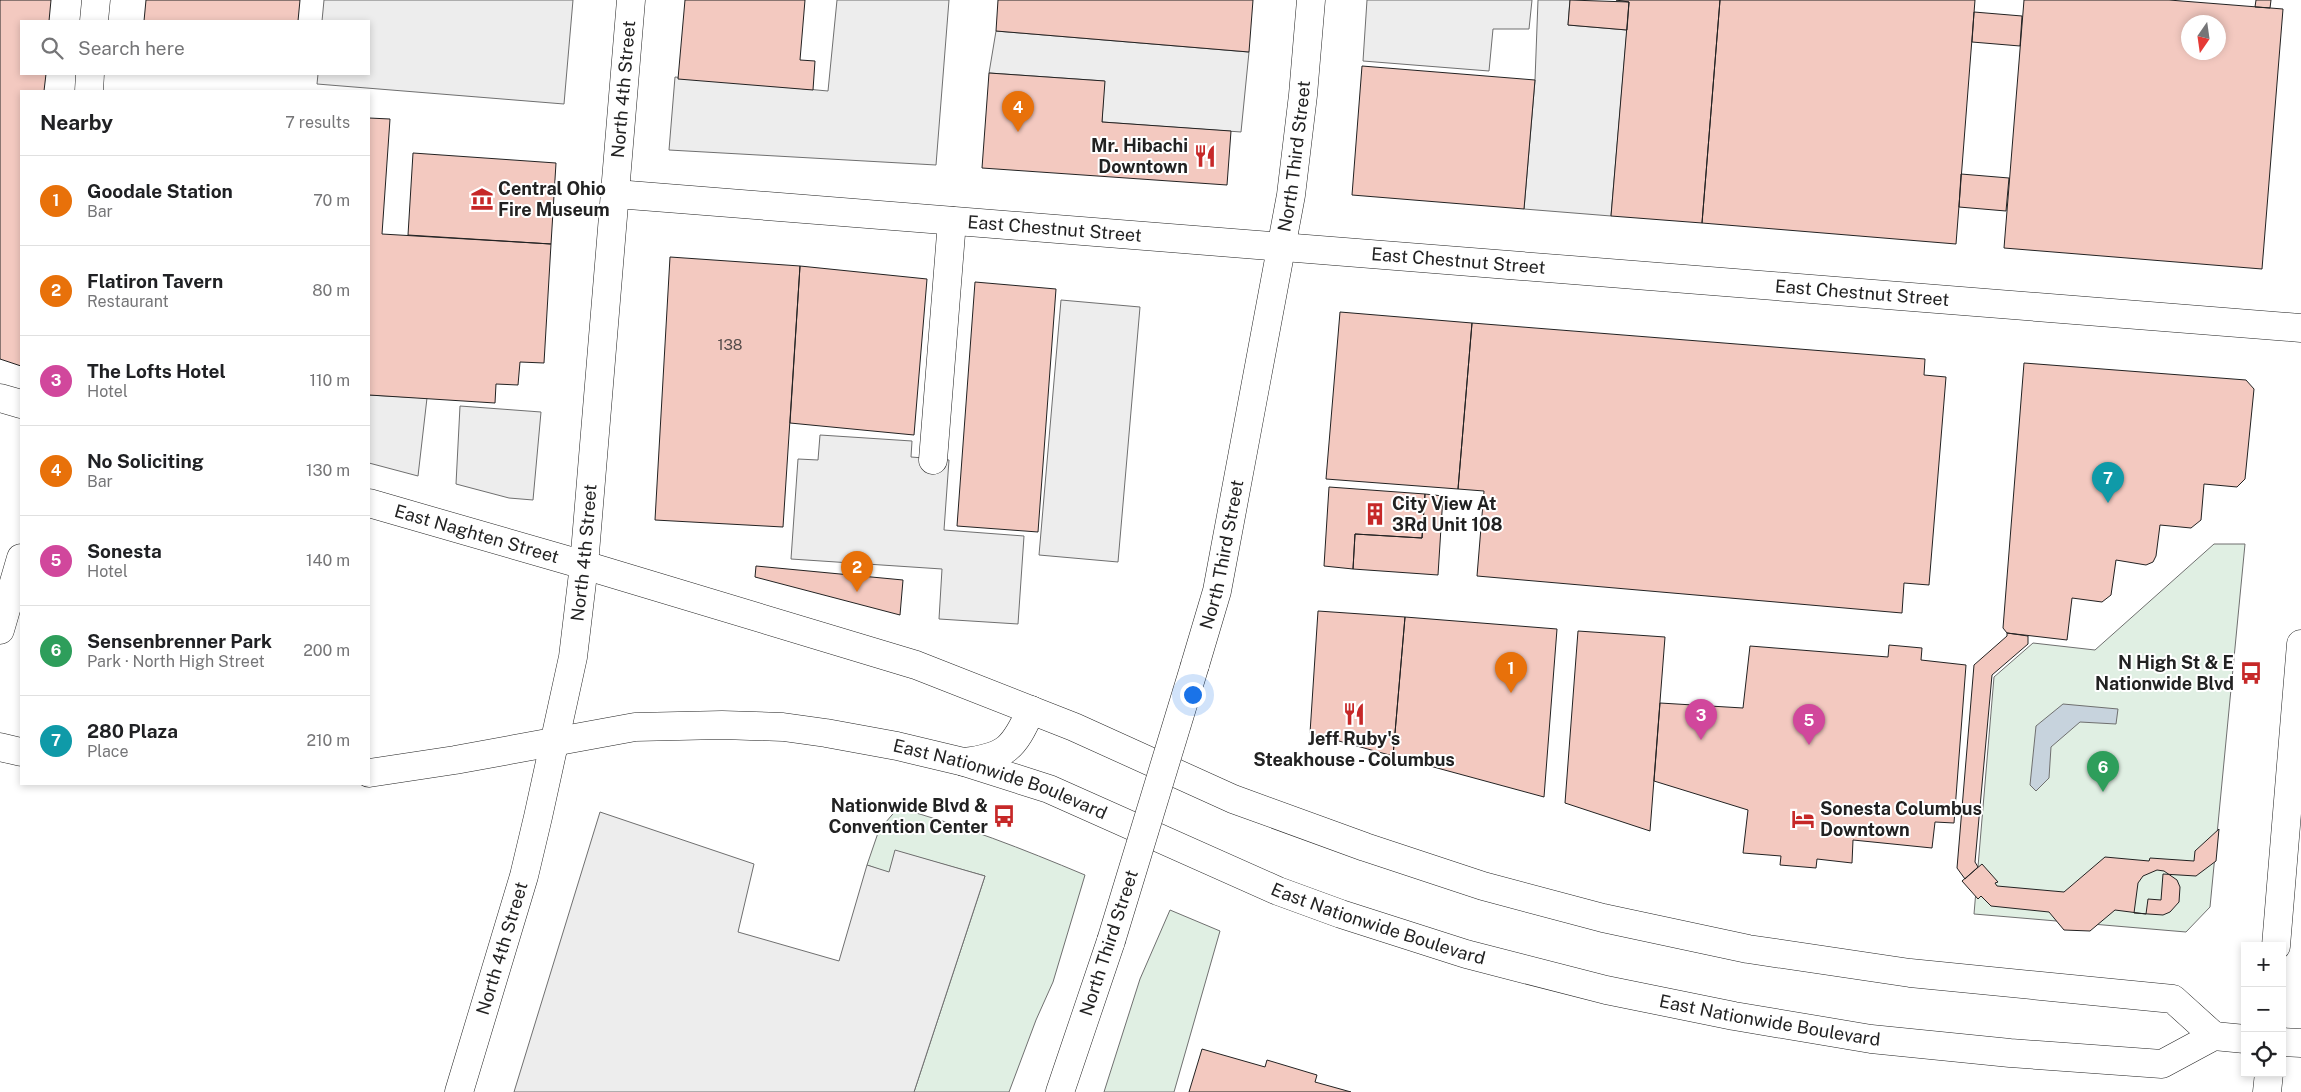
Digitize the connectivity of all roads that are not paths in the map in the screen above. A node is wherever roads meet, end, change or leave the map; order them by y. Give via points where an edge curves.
1 (96, 0) edge
2 (632, 0) edge
3 (1311, 0) edge
4 (94, 20) edge
5 (90, 75) edge
6 (89, 90) edge
7 (616, 194) junction
8 (952, 221) junction
9 (1282, 248) junction
10 (2301, 328) edge
11 (0, 398) edge
12 (20, 404) edge
13 (933, 460) dead end
14 (370, 504) edge
15 (20, 561) edge
16 (584, 565) junction
17 (0, 630) edge
18 (2301, 644) edge
19 (1031, 710) junction
20 (556, 741) junction
21 (0, 748) edge
22 (20, 752) edge
23 (964, 762) junction
24 (370, 773) edge
25 (2276, 942) edge
26 (2214, 1036) junction
27 (2241, 1038) edge
28 (2286, 1042) edge
29 (2301, 1043) edge
30 (2268, 1077) edge
31 (459, 1092) edge
32 (1060, 1092) edge
33 (2267, 1092) edge

1 - 4 main road
2 - 7 main road, North 4th Street
3 - 9 main road, North Third Street via 1303,94
5 - 6 main road
7 - 8 main road, East Chestnut Street
7 - 16 main road, North 4th Street
8 - 9 main road, East Chestnut Street
8 - 13 main road
9 - 10 main road, East Chestnut Street
9 - 32 main road, North Third Street, bridge via 1218,591 1111,941
11 - 12 main road
14 - 16 main road, East Naghten Street
15 - 17 main road
16 - 19 main road via 916,665
16 - 20 main road, North 4th Street via 573,657
18 - 25 main road
19 - 23 main road via 1019,738 1008,749 995,756
19 - 26 main road via 1233,799 1483,886 1604,918 1748,949 1910,973 2173,999
20 - 23 main road, East Nationwide Boulevard via 635,727 783,727 844,736
20 - 24 main road, East Nationwide Boulevard
20 - 31 main road, North 4th Street via 524,876
21 - 22 main road
23 - 26 main road, East Nationwide Boulevard via 1049,789 1278,891 1341,914 1466,954 1606,990 1871,1039 2010,1053 2162,1064
26 - 27 main road
28 - 29 main road
30 - 33 main road

